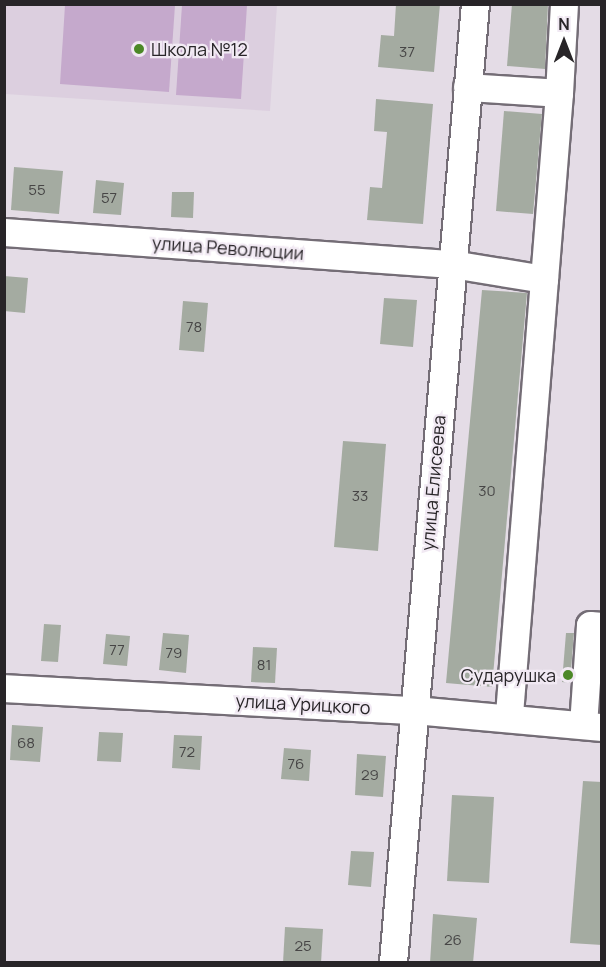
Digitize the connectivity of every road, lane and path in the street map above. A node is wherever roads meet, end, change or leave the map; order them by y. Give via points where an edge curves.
1 (475, 4) edge
2 (564, 4) edge
3 (467, 87) junction
4 (559, 93) junction
5 (4, 232) edge
6 (452, 264) junction
7 (544, 279) junction
8 (598, 619) edge
9 (4, 688) edge
10 (414, 710) junction
11 (509, 718) junction
12 (592, 726) edge
13 (393, 963) edge

1 - 3 street, улица Елисеева
2 - 4 street
3 - 4 street
3 - 6 street, улица Елисеева
4 - 7 street
5 - 6 street, улица Революции
6 - 7 street, улица Революции
6 - 10 street, улица Елисеева
7 - 11 street
8 - 12 street
9 - 10 street, улица Урицкого
10 - 11 street, улица Урицкого
10 - 13 street, улица Елисеева
11 - 12 street, улица Урицкого

